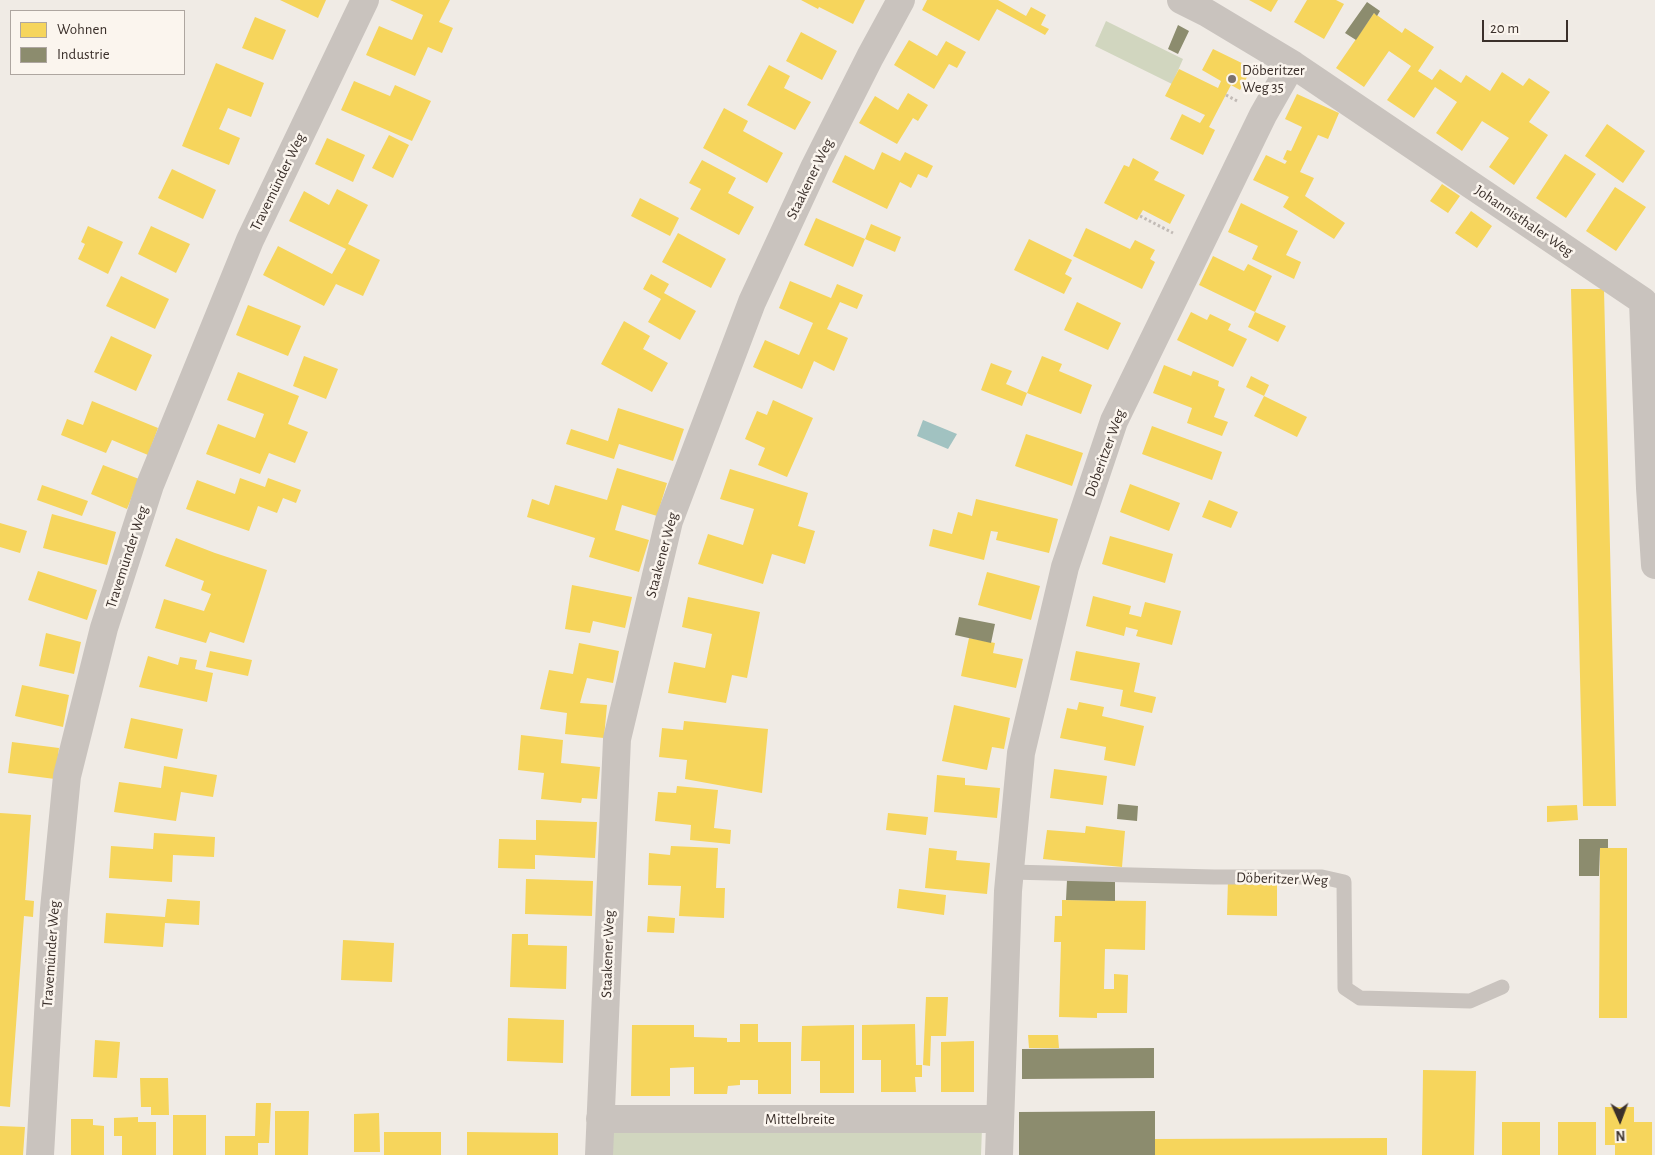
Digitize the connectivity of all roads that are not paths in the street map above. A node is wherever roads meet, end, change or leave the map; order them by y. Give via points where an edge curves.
1 (365, 0) edge
2 (901, 0) edge
3 (1181, 0) edge
4 (1292, 64) junction
5 (1655, 565) edge
6 (1010, 872) junction
7 (1502, 987) dead end
8 (600, 1119) junction
9 (1000, 1119) junction
10 (40, 1155) edge
11 (599, 1155) edge
12 (999, 1155) edge

1 - 10 street, Travemünder Weg via 246,250 150,485 104,628 68,776 54,910
2 - 8 street, Staakener Weg via 815,166 752,302 669,521 617,739
3 - 4 street, Johannisthaler Weg
4 - 5 street, Johannisthaler Weg via 1643,302
4 - 6 street, Döberitzer Weg via 1263,116 1114,420 1065,567 1021,753
6 - 7 lane, Döberitzer Weg via 1322,877 1344,882 1345,988 1360,998 1470,1001
6 - 9 street, Döberitzer Weg
8 - 9 street, Mittelbreite
8 - 11 street, Staakener Weg
9 - 12 street, Döberitzer Weg

